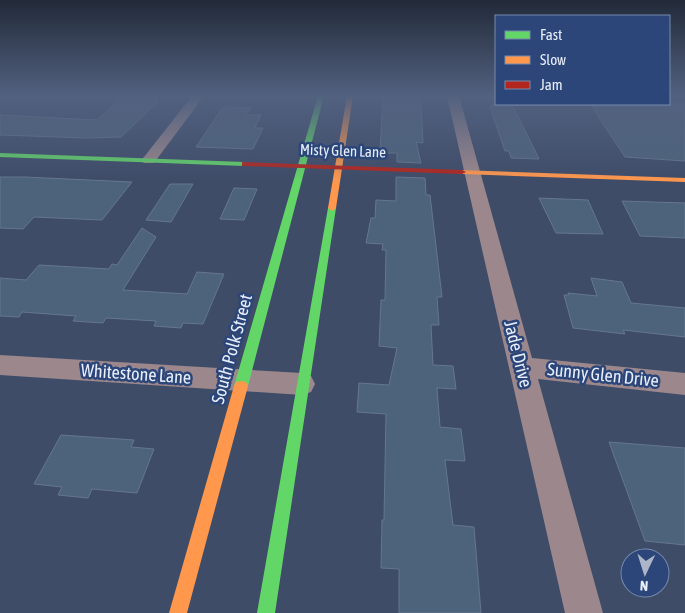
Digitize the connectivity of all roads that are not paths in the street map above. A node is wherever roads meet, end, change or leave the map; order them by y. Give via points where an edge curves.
1 (176, 125) edge
2 (314, 125) edge
3 (346, 125) edge
4 (461, 125) edge
5 (0, 155) edge
6 (149, 160) junction
7 (303, 165) junction
8 (339, 166) junction
9 (474, 171) junction
10 (685, 180) edge
11 (0, 365) edge
12 (521, 367) junction
13 (242, 380) junction
14 (302, 384) junction
15 (685, 384) edge
16 (178, 613) edge
17 (266, 613) edge
18 (584, 613) edge

1 - 6 street
2 - 7 main road, South Polk Street
3 - 8 main road
4 - 9 street, Jade Drive
5 - 6 main road, Misty Glen Lane
6 - 7 main road, Misty Glen Lane
7 - 8 main road, Misty Glen Lane
7 - 13 main road, South Polk Street
8 - 9 main road, Misty Glen Lane
8 - 14 main road
9 - 10 main road, Misty Glen Lane
9 - 12 street, Jade Drive
11 - 13 street, Whitestone Lane
12 - 15 street, Sunny Glen Drive
12 - 18 street, Jade Drive
13 - 14 street, Whitestone Lane
13 - 16 main road, South Polk Street
14 - 17 main road

